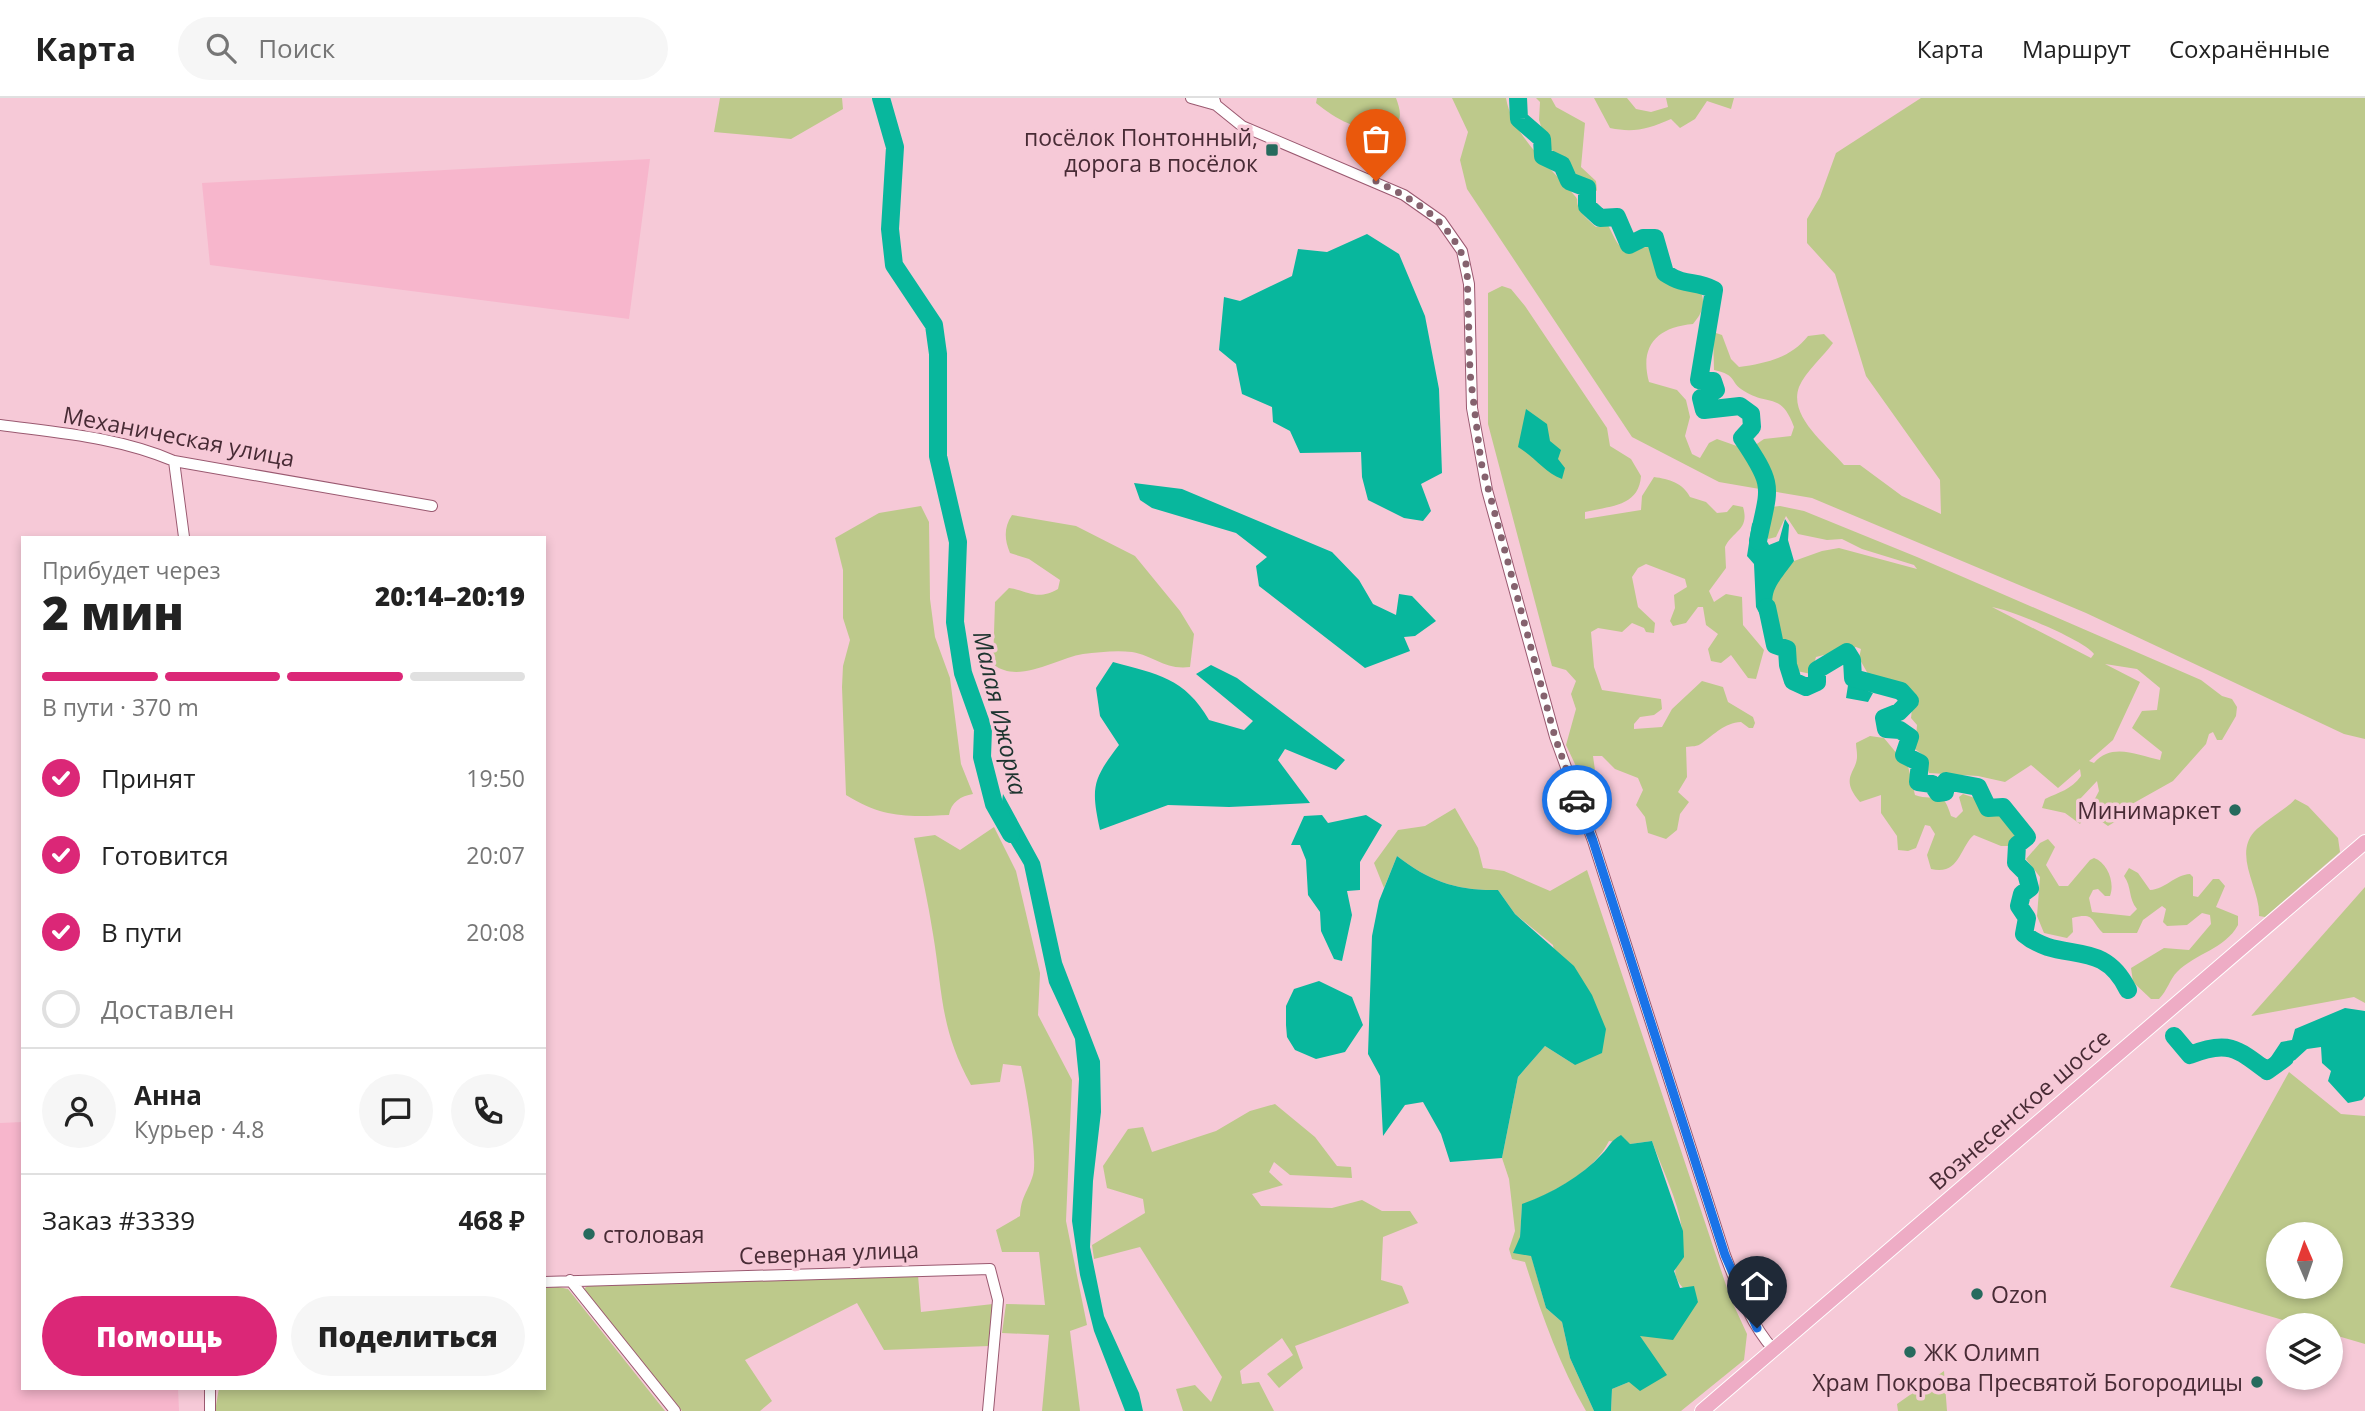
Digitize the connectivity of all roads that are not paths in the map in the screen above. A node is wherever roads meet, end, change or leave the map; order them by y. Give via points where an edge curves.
1 (1191, 98) edge
2 (1215, 101) edge
3 (0, 425) edge
4 (174, 460) junction
5 (432, 506) dead end
6 (184, 536) edge
7 (2365, 842) edge
8 (570, 1280) junction
9 (546, 1282) edge
10 (1773, 1349) junction
11 (210, 1390) edge
12 (210, 1411) edge
13 (675, 1411) edge
14 (988, 1411) edge
15 (1702, 1411) edge

1 - 2 street
2 - 10 street via 1242,126 1404,195 1441,221 1462,251 1469,284 1470,373 1481,462 1555,737 1593,841 1725,1255 1745,1306
3 - 4 street, Механическая улица via 104,438
4 - 5 street, Механическая улица
4 - 6 street
7 - 10 main road, Вознесенское шоссе
8 - 9 street, Северная улица
8 - 13 street
8 - 14 street, Северная улица via 990,1269 998,1300
10 - 15 main road, Вознесенское шоссе
11 - 12 street

